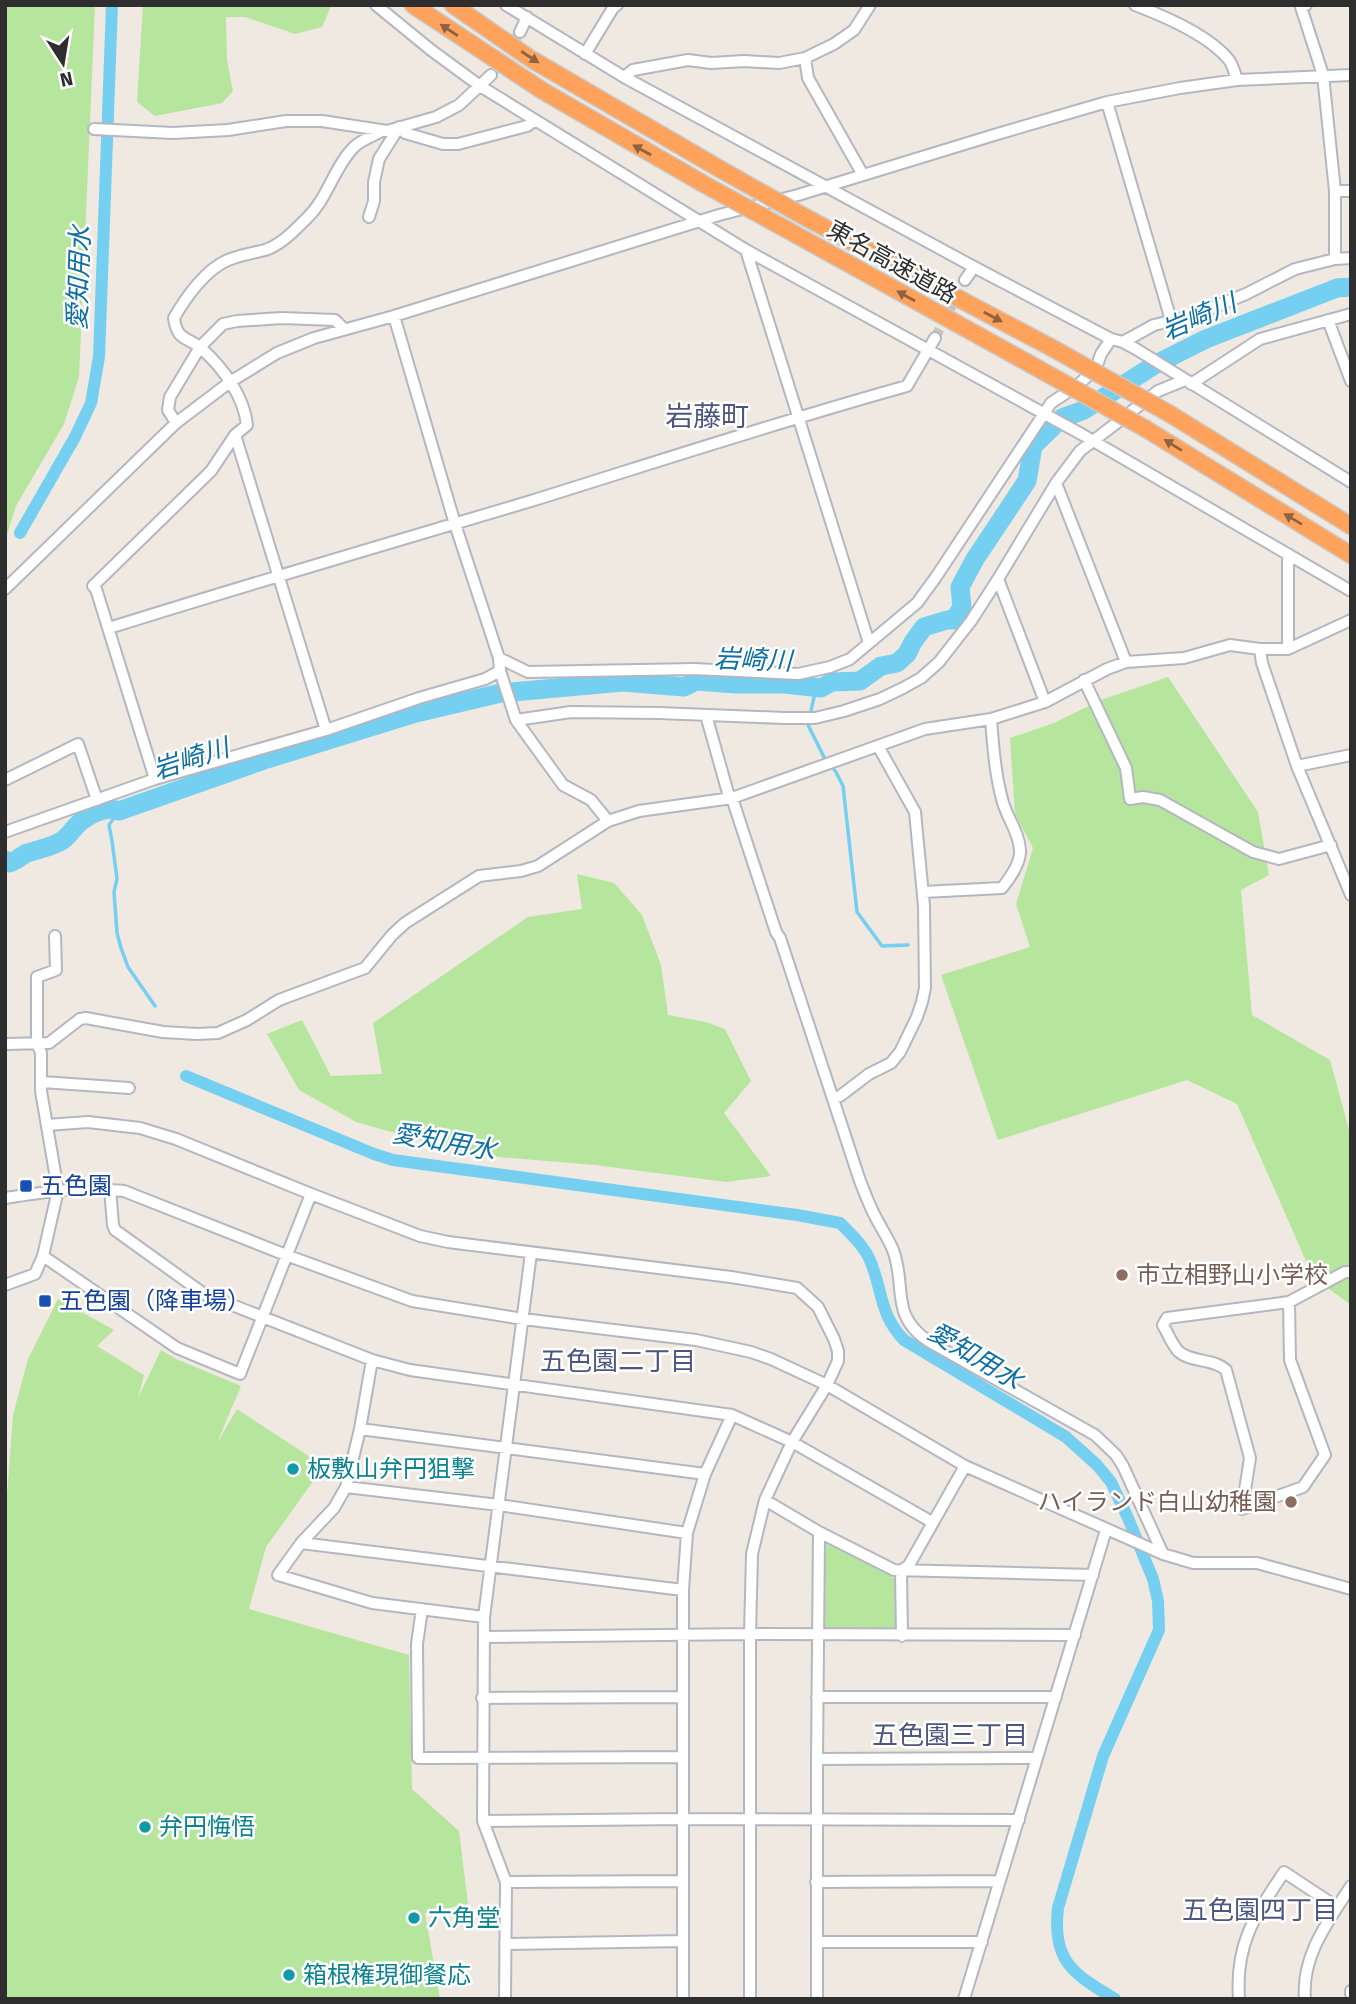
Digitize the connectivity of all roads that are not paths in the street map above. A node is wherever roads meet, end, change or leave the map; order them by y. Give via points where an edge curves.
1 (376, 5) edge
2 (413, 5) edge
3 (453, 5) edge
4 (506, 5) edge
5 (617, 5) edge
6 (870, 5) edge
7 (1135, 5) edge
8 (1307, 5) edge
9 (527, 17) junction
10 (520, 32) tunnel mouth
11 (585, 54) junction
12 (804, 58) junction
13 (491, 75) tunnel mouth
14 (1322, 75) junction
15 (1351, 75) edge
16 (624, 77) junction
17 (1237, 80) junction
18 (480, 86) junction
19 (1107, 102) junction
20 (534, 121) junction
21 (399, 127) junction
22 (94, 129) dead end
23 (382, 131) junction
24 (863, 175) junction
25 (825, 186) junction
26 (1335, 191) junction
27 (1351, 191) edge
28 (369, 217) dead end
29 (700, 222) junction
30 (746, 250) junction
31 (1351, 258) edge
32 (1335, 259) junction
33 (974, 267) junction
34 (965, 280) tunnel mouth
35 (1351, 314) edge
36 (394, 316) junction
37 (1171, 320) junction
38 (1328, 320) junction
39 (344, 329) junction
40 (935, 338) tunnel mouth
41 (1117, 341) junction
42 (200, 347) junction
43 (927, 349) junction
44 (1185, 380) junction
45 (1351, 381) edge
46 (230, 382) junction
47 (798, 416) junction
48 (1049, 416) junction
49 (176, 424) junction
50 (235, 435) junction
51 (1088, 438) junction
52 (1216, 442) junction
53 (1351, 482) edge
54 (1056, 483) junction
55 (1351, 519) edge
56 (455, 524) junction
57 (1351, 526) edge
58 (1288, 554) junction
59 (1351, 555) edge
60 (278, 575) junction
61 (998, 579) junction
62 (5, 589) edge
63 (1351, 591) edge
64 (1351, 620) edge
65 (109, 628) junction
66 (869, 643) junction
67 (1261, 649) junction
68 (1288, 649) junction
69 (499, 658) junction
70 (1126, 662) junction
71 (501, 673) junction
72 (1084, 680) junction
73 (1045, 702) junction
74 (706, 715) junction
75 (991, 719) junction
76 (516, 720) junction
77 (326, 730) junction
78 (878, 746) junction
79 (1351, 755) edge
80 (1297, 766) junction
81 (155, 779) junction
82 (5, 780) edge
83 (732, 798) junction
84 (97, 800) junction
85 (608, 821) junction
86 (5, 832) edge
87 (1331, 845) junction
88 (923, 892) junction
89 (1351, 895) edge
90 (55, 936) dead end
91 (37, 1043) junction
92 (5, 1044) edge
93 (42, 1082) junction
94 (129, 1088) dead end
95 (833, 1098) junction
96 (47, 1125) junction
97 (110, 1189) junction
98 (58, 1190) junction
99 (311, 1194) junction
100 (5, 1198) edge
101 (530, 1253) junction
102 (286, 1255) junction
103 (43, 1256) junction
104 (1351, 1272) edge
105 (5, 1285) edge
106 (1289, 1302) junction
107 (263, 1316) junction
108 (523, 1319) junction
109 (372, 1360) junction
110 (514, 1385) junction
111 (827, 1385) junction
112 (732, 1415) junction
113 (360, 1429) junction
114 (792, 1443) junction
115 (506, 1447) junction
116 (965, 1466) junction
117 (705, 1474) junction
118 (346, 1487) junction
119 (765, 1500) junction
120 (499, 1504) junction
121 (932, 1522) junction
122 (1106, 1530) junction
123 (819, 1532) junction
124 (687, 1533) junction
125 (301, 1543) junction
126 (1160, 1553) junction
127 (490, 1566) junction
128 (901, 1571) junction
129 (1093, 1575) junction
130 (1351, 1589) edge
131 (683, 1590) junction
132 (422, 1609) junction
133 (484, 1617) junction
134 (750, 1634) junction
135 (684, 1635) junction
136 (818, 1635) junction
137 (1075, 1635) junction
138 (902, 1636) junction
139 (484, 1637) junction
140 (683, 1697) junction
141 (817, 1697) junction
142 (1056, 1697) junction
143 (482, 1698) junction
144 (683, 1757) junction
145 (482, 1758) junction
146 (1037, 1758) junction
147 (817, 1759) junction
148 (682, 1819) junction
149 (751, 1819) junction
150 (817, 1819) junction
151 (1019, 1820) junction
152 (483, 1821) junction
153 (683, 1881) junction
154 (999, 1881) junction
155 (506, 1882) junction
156 (816, 1882) junction
157 (1351, 1886) edge
158 (1337, 1907) junction
159 (683, 1941) junction
160 (817, 1942) junction
161 (982, 1942) junction
162 (506, 1944) junction
163 (505, 1999) edge
164 (683, 1999) edge
165 (750, 1999) edge
166 (817, 1999) edge
167 (964, 1999) edge
168 (1239, 1999) edge
169 (1305, 1999) edge

1 - 18 street
59 -> 2 highway, 東名高速道路, bridge via 1146,429 543,92
3 -> 52 highway, 東名高速道路, bridge via 531,59 720,169
4 - 9 street
5 - 11 street
6 - 12 street via 854,30
7 - 17 street via 1208,41 1230,61
8 - 14 street via 1301,7
9 - 10 street
9 - 11 street
11 - 16 street
12 - 16 street via 779,63 688,60
12 - 24 street via 808,78
13 - 18 street
14 - 15 street
14 - 17 street
14 - 26 street
16 - 25 street
17 - 19 street
18 - 20 street
18 - 21 street via 436,117
19 - 24 street
19 - 37 street
20 - 21 street via 458,144 443,144
20 - 29 street
21 - 23 street
21 - 28 street via 379,159
22 - 23 street via 173,133 322,121
23 - 42 street via 356,145 310,216 278,244 227,260 195,288 174,318 179,334
24 - 25 street
25 - 29 street
25 - 33 street
26 - 27 street
26 - 32 street
29 - 30 street
29 - 36 street
30 - 43 street
30 - 47 street
31 - 32 street
32 - 37 street via 1295,269 1246,294
33 - 34 street
33 - 41 street
35 - 38 street
36 - 39 street
36 - 56 street
37 - 41 street
38 - 44 street via 1260,339
38 - 45 street
39 - 42 street via 335,320 237,321 223,324
39 - 46 street via 277,353
40 - 43 street
41 - 44 street
41 - 48 street via 1078,385 1051,403
42 - 46 street
42 - 49 street via 168,403
43 - 47 street via 907,386
43 - 48 street
44 - 51 street via 1158,391
44 - 53 street
46 - 49 street
46 - 50 street via 247,425
47 - 56 street
47 - 66 street
48 - 51 street
48 - 66 street via 917,603
49 - 62 street
50 - 60 street
50 - 65 street via 211,471 93,586
51 - 54 street
51 - 58 street
52 - 55 highway
52 - 57 highway, 東名高速道路
54 - 61 street
54 - 70 street
56 - 60 street
56 - 69 street
58 - 63 street
58 - 68 street
60 - 65 street
60 - 77 street
61 - 73 street
61 - 74 street via 939,662 921,678 880,699 815,718
64 - 68 street
65 - 81 street
66 - 69 street via 850,659 798,674 694,669 527,671
67 - 68 street
67 - 70 street via 1230,645 1184,658
67 - 80 street
69 - 71 street
70 - 72 street
71 - 76 street
71 - 77 street
72 - 73 street
72 - 87 street via 1126,768 1130,799 1160,800 1253,852 1279,859
73 - 75 street
74 - 76 street via 571,712
74 - 83 street
75 - 78 street via 925,729
75 - 88 street via 1002,803 1021,852 1012,875 1002,888
76 - 85 street via 564,785 591,800
77 - 81 street
78 - 83 street
78 - 88 street via 915,812
79 - 80 street
80 - 87 street
81 - 84 street
82 - 84 street via 78,744
83 - 85 street via 639,811
83 - 95 street
84 - 86 street
85 - 91 street via 538,866 479,876 405,923 365,968 279,1000 230,1029 197,1034 163,1032 86,1018 49,1043
87 - 89 street
88 - 95 street via 925,988 917,1017 891,1063
90 - 91 street via 55,971 37,977
91 - 92 street
91 - 93 street
93 - 94 street
93 - 96 street
95 - 126 street via 860,1181 893,1251 900,1298 911,1326 928,1341 1096,1435 1123,1466
96 - 98 street
96 - 99 street via 88,1122 140,1128
97 - 98 street
97 - 102 street
97 - 107 street via 115,1230 204,1294
98 - 100 street
98 - 103 street
99 - 101 street via 420,1236
99 - 102 street
101 - 108 street
101 - 111 street via 797,1288 818,1307 838,1351
102 - 107 street
102 - 108 street via 412,1301
103 - 105 street via 35,1274
103 - 107 street via 177,1348 240,1374
104 - 106 street
106 - 106 street via 1167,1318 1163,1325 1184,1355 1226,1370 1250,1458 1242,1509 1303,1487 1325,1455 1290,1360
107 - 109 street
108 - 110 street
108 - 111 street via 733,1347
109 - 110 street
109 - 113 street
110 - 112 street
110 - 115 street
111 - 114 street
111 - 116 street
112 - 114 street
112 - 117 street
113 - 115 street
113 - 118 street
114 - 119 street
114 - 121 street
115 - 117 street
115 - 120 street
116 - 121 street
116 - 122 street
117 - 124 street
118 - 120 street
118 - 125 street via 334,1508
119 - 123 street
119 - 134 street via 752,1554
120 - 124 street
120 - 127 street
121 - 128 street
122 - 126 street
122 - 129 street
123 - 128 street
123 - 136 street
124 - 131 street
125 - 127 street
125 - 132 street via 278,1575 372,1604
126 - 130 street via 1193,1563 1257,1563
127 - 131 street
127 - 133 street
128 - 129 street
128 - 138 street
129 - 137 street
131 - 135 street
132 - 133 street
132 - 145 street via 417,1644 418,1758
133 - 139 street
134 - 135 street
134 - 136 street
134 - 149 street
135 - 139 street
135 - 140 street
136 - 138 street
136 - 141 street
137 - 138 street
137 - 142 street
139 - 143 street
140 - 143 street
140 - 144 street
141 - 142 street
141 - 147 street
142 - 146 street
143 - 145 street
144 - 145 street
144 - 148 street
145 - 152 street
146 - 147 street
146 - 151 street
147 - 150 street
148 - 149 street
148 - 152 street
148 - 153 street
149 - 150 street
149 - 165 street
150 - 151 street
150 - 156 street
151 - 154 street
152 - 155 street
153 - 155 street
153 - 159 street
154 - 156 street
154 - 161 street
155 - 162 street
156 - 160 street
157 - 158 street
158 - 168 street via 1284,1872 1254,1918 1242,1949
158 - 169 street via 1313,1948
159 - 162 street
159 - 164 street
160 - 161 street
160 - 166 street
161 - 167 street
162 - 163 street

